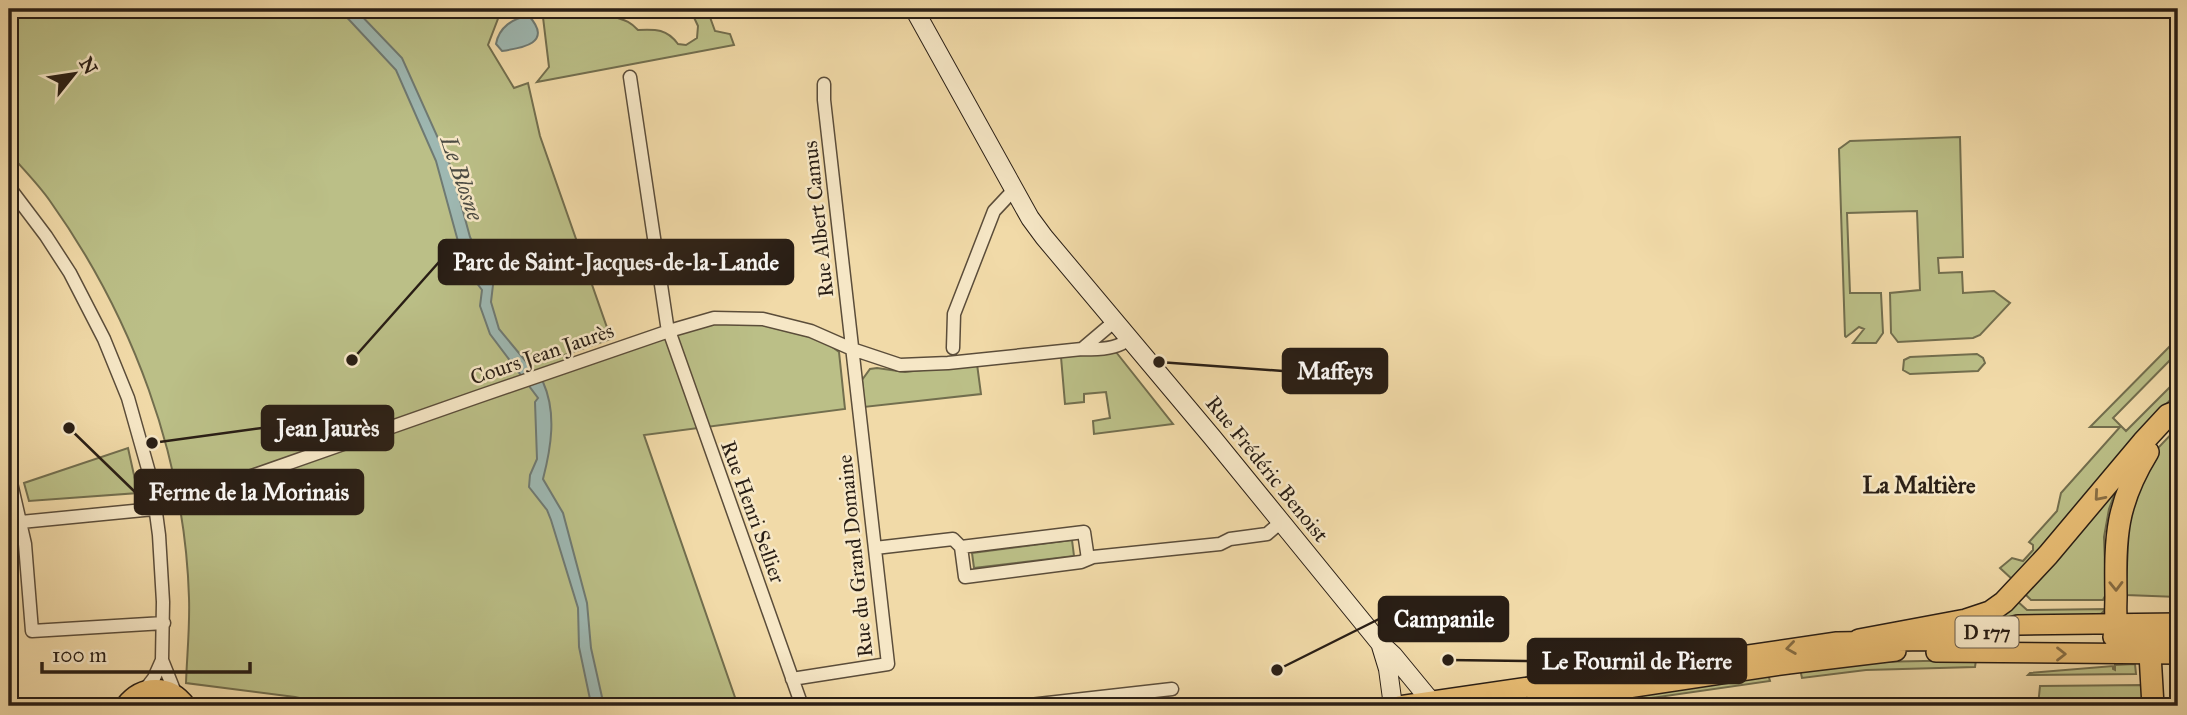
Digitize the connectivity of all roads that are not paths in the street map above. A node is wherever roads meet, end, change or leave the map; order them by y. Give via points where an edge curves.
1 (914, 9) edge
2 (629, 77) dead end
3 (824, 84) dead end
4 (9, 187) edge
5 (1016, 191) junction
6 (1115, 321) junction
7 (669, 331) junction
8 (1129, 339) junction
9 (953, 348) dead end
10 (852, 349) junction
11 (1082, 349) junction
12 (2178, 413) edge
13 (9, 474) edge
14 (154, 509) junction
15 (21, 522) junction
16 (1281, 522) junction
17 (961, 547) junction
18 (875, 548) junction
19 (1088, 559) junction
20 (164, 623) junction
21 (2178, 623) edge
22 (2119, 631) junction
23 (2178, 636) edge
24 (1858, 640) junction
25 (1379, 642) junction
26 (2150, 646) junction
27 (2019, 654) junction
28 (2178, 654) edge
29 (162, 660) junction
30 (792, 679) junction
31 (1172, 689) dead end
32 (144, 691) junction
33 (181, 701) edge
34 (1434, 703) edge
35 (125, 706) edge
36 (802, 706) edge
37 (1021, 706) edge
38 (1393, 706) edge
39 (1399, 706) edge
40 (1530, 706) edge
41 (2153, 706) edge

1 - 5 main road, Rue Frédéric Benoist
2 - 7 street, Rue Henri Sellier
3 - 10 street, Rue Albert Camus
4 - 14 street via 70,273 104,339 137,426
5 - 6 main road, Rue Frédéric Benoist via 1044,237
5 - 9 street via 994,211 954,314
6 - 8 main road, Rue Frédéric Benoist
6 - 11 street
7 - 10 street, Cours Jean Jaurès via 715,318 763,319 811,331
7 - 14 street, Cours Jean Jaurès
7 - 30 street, Rue Henri Sellier
8 - 11 street, Cours Jean Jaurès via 1103,349
8 - 16 main road, Rue Frédéric Benoist
10 - 11 street, Cours Jean Jaurès via 900,365 926,365
10 - 18 street, Rue du Grand Domaine
12 -> 22 highway via 2135,473 2121,508 2116,538
12 -> 24 highway via 2168,415 2048,555 1990,612
13 - 15 street
14 - 15 street, Cours Jean Jaurès
14 - 20 street
15 - 20 street via 32,631
16 - 19 street via 1267,534 1220,544
16 - 25 main road, Rue Frédéric Benoist
17 - 18 street via 953,539
17 - 19 street via 1084,532
17 - 19 street via 965,578
18 - 30 street, Rue du Grand Domaine via 888,664
20 - 29 street
21 - 22 main road, D 177
22 - 24 main road, D 177 via 2018,625 1958,640
22 - 26 highway via 2134,648
22 - 27 main road via 2045,637
23 - 26 main road
24 -> 34 main road, D 177
25 - 34 main road, Rue Frédéric Benoist
25 - 38 main road, Rue Frédéric Benoist
27 -> 26 main road, D 177
26 - 28 main road, D 177
26 - 41 highway
27 - 40 main road, D 177 via 1895,651
29 - 32 street
29 - 33 street
30 - 36 street, Rue Henri Sellier
31 - 37 street
32 - 33 main road via 161,690
32 - 35 main road
34 - 39 main road, D 177

